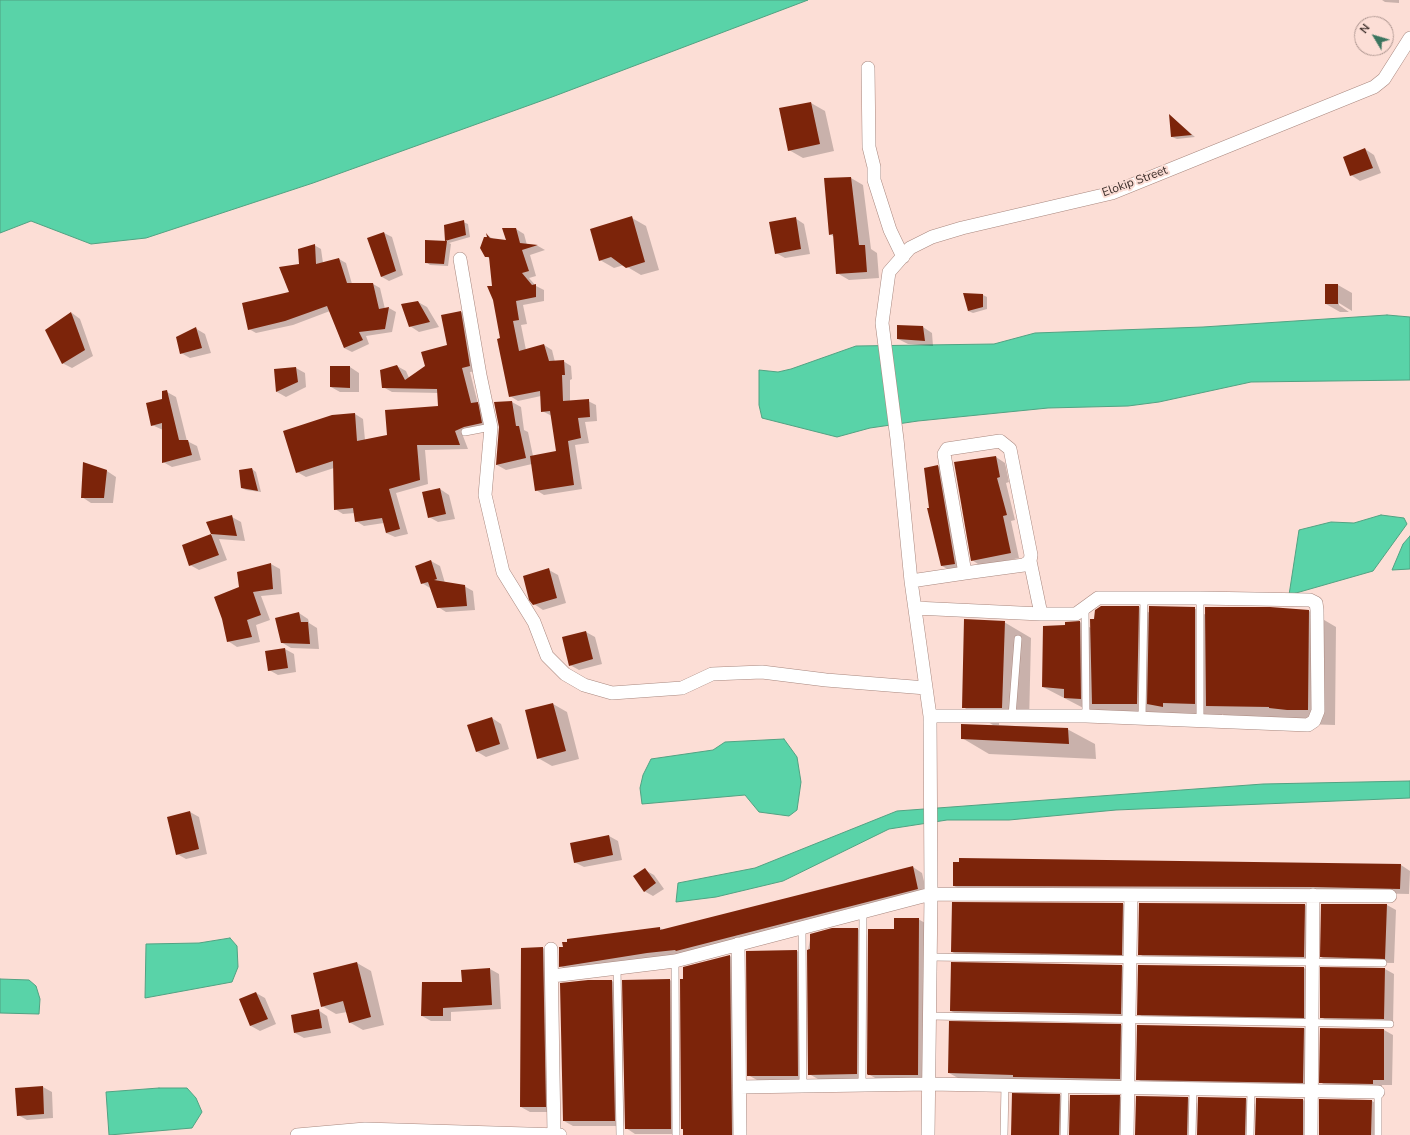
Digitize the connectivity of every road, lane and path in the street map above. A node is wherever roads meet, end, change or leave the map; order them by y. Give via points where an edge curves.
1 (1410, 38) edge
2 (868, 68) dead end
3 (902, 257) junction
4 (460, 259) dead end
5 (491, 427) junction
6 (465, 432) dead end
7 (1030, 561) junction
8 (965, 574) junction
9 (911, 581) junction
10 (1144, 598) junction
11 (1200, 598) junction
12 (915, 608) junction
13 (1085, 608) junction
14 (1041, 614) junction
15 (1018, 639) dead end
16 (926, 688) junction
17 (930, 716) junction
18 (1012, 716) junction
19 (1086, 716) junction
20 (1142, 718) junction
21 (1200, 721) junction
22 (931, 894) junction
23 (1131, 894) junction
24 (1313, 895) junction
25 (1390, 896) dead end
26 (863, 912) junction
27 (802, 927) junction
28 (738, 944) junction
29 (551, 949) dead end
30 (930, 957) junction
31 (1130, 959) junction
32 (675, 961) junction
33 (1313, 962) junction
34 (1383, 963) dead end
35 (617, 968) junction
36 (552, 976) junction
37 (930, 1016) junction
38 (1129, 1020) junction
39 (1312, 1023) junction
40 (1390, 1024) dead end
41 (929, 1084) junction
42 (862, 1085) junction
43 (1005, 1085) junction
44 (803, 1086) junction
45 (740, 1087) junction
46 (1065, 1087) junction
47 (1128, 1088) junction
48 (1193, 1089) junction
49 (1251, 1090) junction
50 (1312, 1091) junction
51 (1378, 1092) joint
52 (557, 1134) edge
53 (297, 1135) edge
54 (620, 1135) edge
55 (676, 1135) edge
56 (740, 1135) edge
57 (928, 1135) edge
58 (1004, 1135) edge
59 (1064, 1135) edge
60 (1127, 1135) edge
61 (1192, 1135) edge
62 (1250, 1135) edge
63 (1311, 1135) edge
64 (1378, 1135) edge

1 - 3 street, Elokip Street via 1384,80 1374,87 1112,193 932,237 910,248
2 - 3 street via 869,147 874,180 890,230
3 - 9 street, Elokip Street via 889,272 882,322
4 - 5 street
5 - 6 lane
5 - 16 street via 485,495 503,572 534,622 546,656 565,674 584,685 612,694 682,688 712,674 762,672
7 - 8 street via 1024,565
7 - 8 street via 1031,554 1010,449 1000,441 947,449 944,454
7 - 14 street
8 - 9 street
9 - 12 street, Elokip Street
10 - 11 street
10 - 13 street via 1098,598
10 - 20 lane
11 - 21 lane
11 - 21 street via 1310,600 1316,603 1318,711 1314,721 1308,725
12 - 14 street
12 - 16 street, Elokip Street
13 - 14 street via 1076,614
13 - 19 lane
15 - 18 lane
16 - 17 street, Elokip Street
17 - 18 street
17 - 22 street, Elokip Street
18 - 19 street
19 - 20 street
20 - 21 street
22 - 23 street
22 - 26 street
22 - 30 street, Elokip Street
23 - 24 street
23 - 31 street
24 - 25 street
24 - 33 street
26 - 27 street
26 - 42 lane
27 - 28 street
27 - 44 lane
28 - 32 street
28 - 45 street
29 - 36 street
30 - 31 lane
30 - 37 street, Elokip Street
31 - 33 lane
31 - 38 street
32 - 35 street
32 - 55 lane
33 - 34 lane
33 - 39 street
35 - 36 street
35 - 54 lane
36 - 52 street
37 - 38 lane
37 - 41 street, Elokip Street
38 - 39 lane
38 - 47 street
39 - 40 lane
39 - 50 street
41 - 42 street
41 - 43 street
41 - 57 street, Elokip Street
42 - 44 street
43 - 46 street
43 - 58 lane
44 - 45 street
45 - 56 street
46 - 47 street
46 - 59 lane
47 - 48 street
47 - 60 street
48 - 49 street
48 - 61 lane
49 - 50 street
49 - 62 lane
50 - 51 street
50 - 63 street
51 - 64 lane
52 - 53 street via 365,1129

